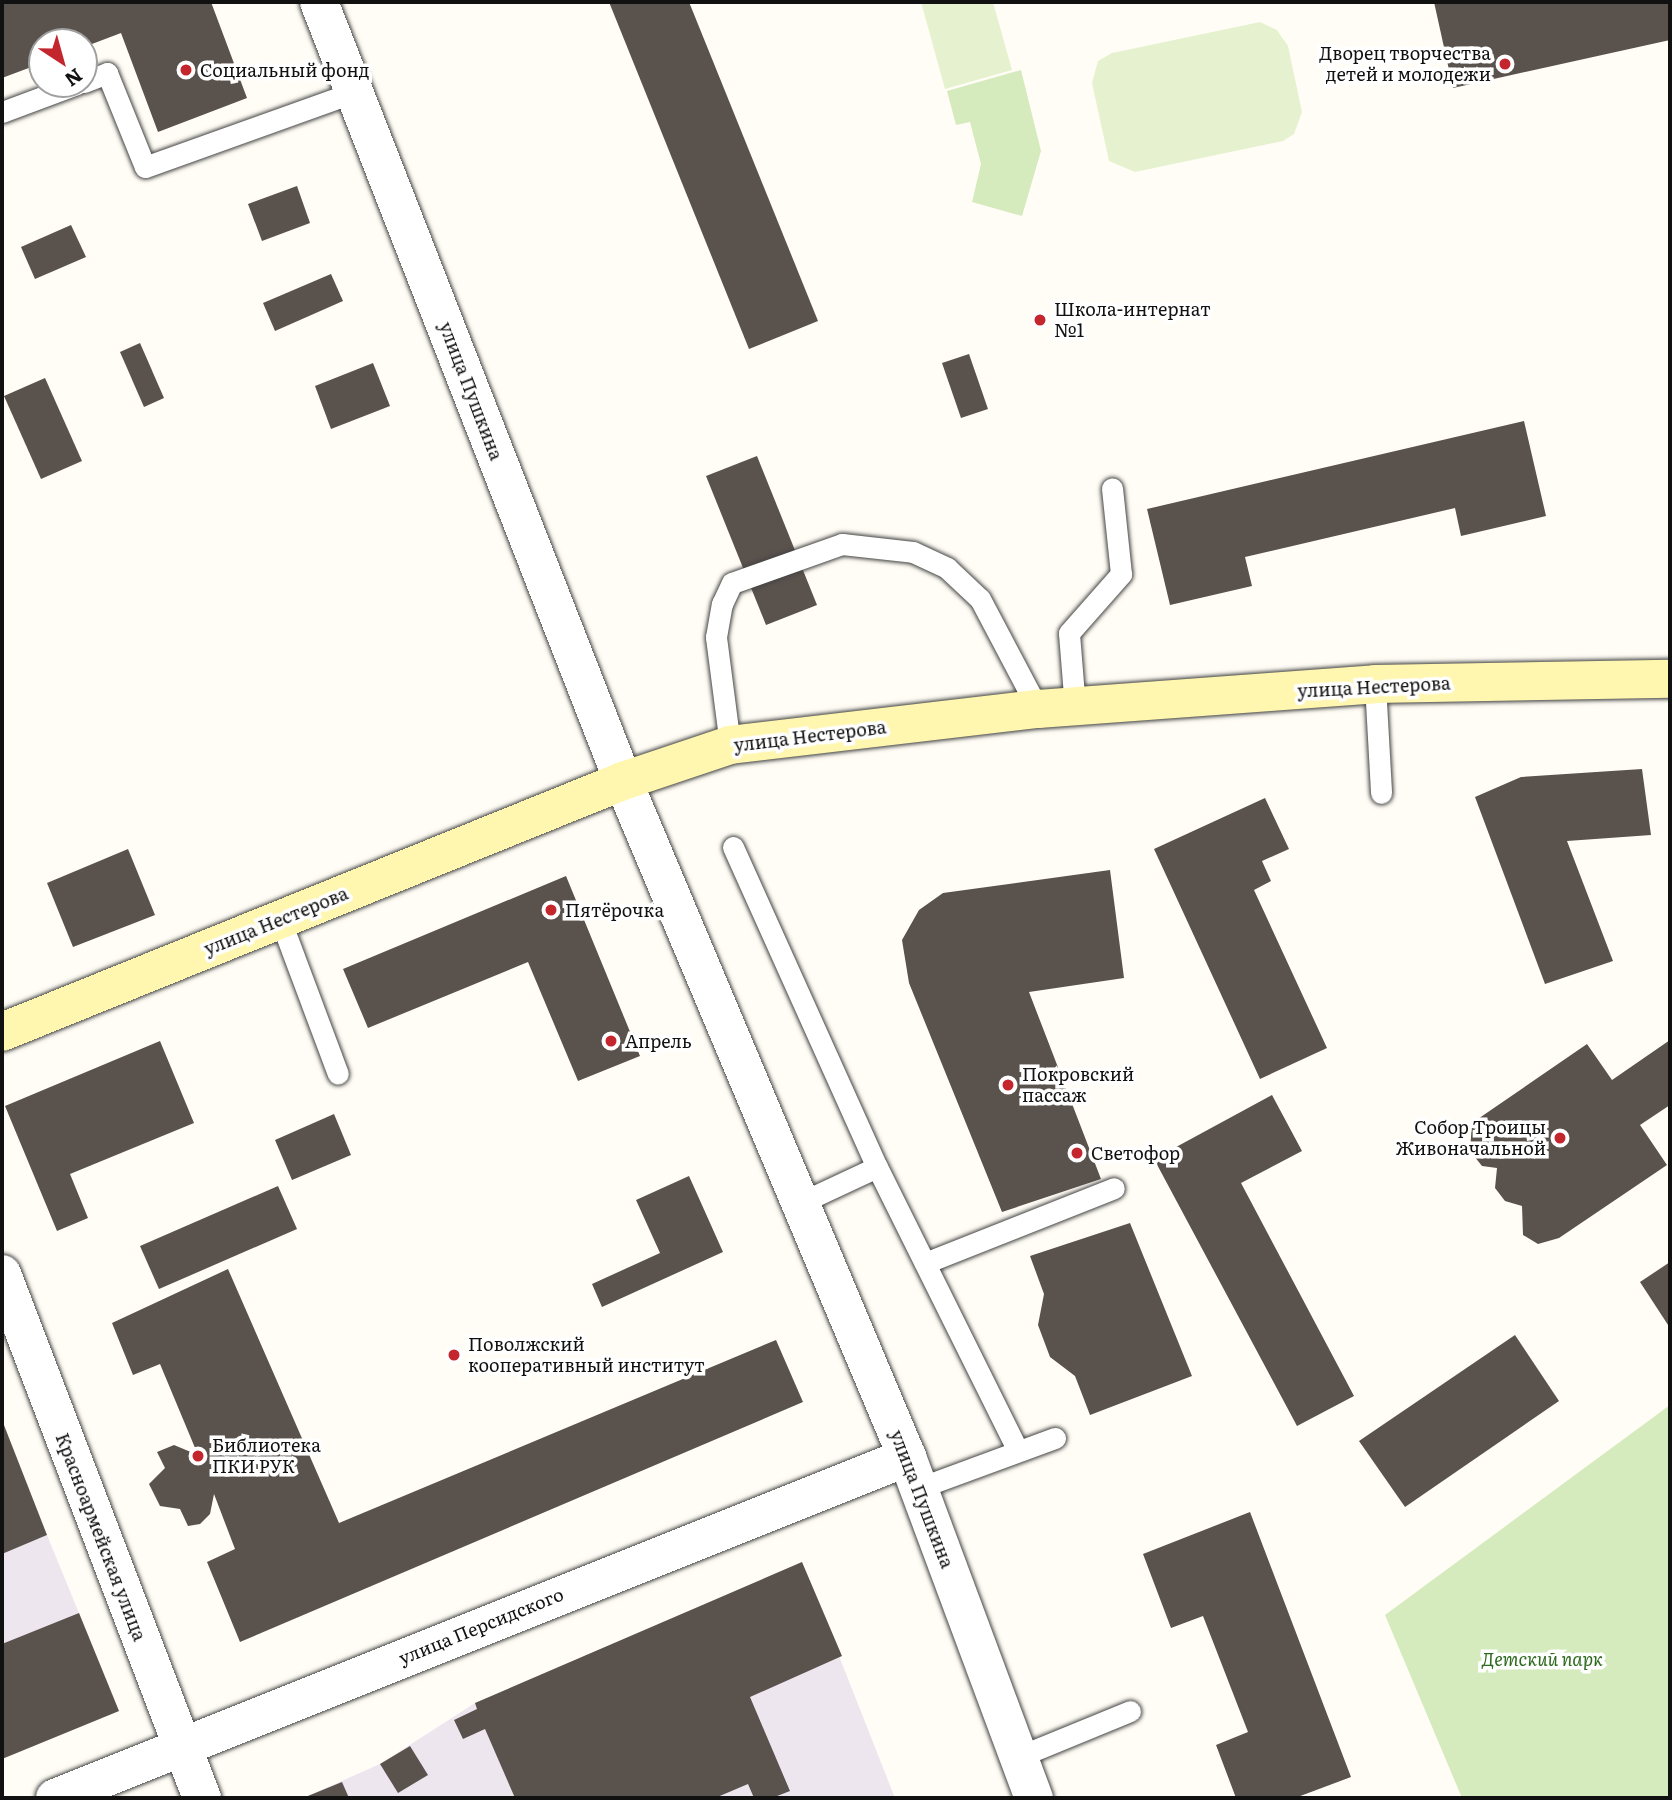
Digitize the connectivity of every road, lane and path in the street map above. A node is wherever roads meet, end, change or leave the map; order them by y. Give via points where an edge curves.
1 (318, 2) edge
2 (98, 77) edge
3 (354, 92) junction
4 (38, 98) edge
5 (2, 111) edge
6 (1112, 488) dead end
7 (1670, 679) edge
8 (1375, 684) junction
9 (1057, 708) junction
10 (730, 745) junction
11 (623, 781) junction
12 (1381, 793) dead end
13 (733, 847) dead end
14 (280, 919) junction
15 (2, 1032) edge
16 (338, 1074) dead end
17 (877, 1167) junction
18 (1114, 1188) dead end
19 (800, 1203) junction
20 (925, 1263) junction
21 (2, 1274) edge
22 (1055, 1438) dead end
23 (1018, 1451) junction
24 (913, 1473) junction
25 (1130, 1712) dead end
26 (180, 1745) junction
27 (1018, 1757) junction
28 (55, 1798) edge
29 (202, 1798) edge
30 (1034, 1798) edge

1 - 3 street, улица Пушкина
2 - 3 lane via 107,73 145,167
3 - 11 street, улица Пушкина
4 - 5 lane
6 - 9 lane via 1121,574 1069,633
7 - 8 main road, улица Нестерова
8 - 9 main road, улица Нестерова
8 - 12 lane
9 - 10 main road, улица Нестерова
9 - 10 lane via 980,599 947,568 913,552 842,544 732,583 722,604 716,637
10 - 11 main road, улица Нестерова
11 - 14 main road, улица Нестерова
11 - 19 street, улица Пушкина
13 - 17 lane
14 - 15 main road, улица Нестерова
14 - 16 lane
17 - 19 lane
17 - 20 lane
18 - 20 lane
19 - 24 street, улица Пушкина
20 - 23 lane
21 - 26 street, Красноармейская улица
22 - 23 lane
23 - 24 lane
24 - 26 street, улица Персидского
24 - 27 street, улица Пушкина
25 - 27 lane
26 - 28 street, улица Персидского
26 - 29 street, Красноармейская улица
27 - 30 street, улица Пушкина

